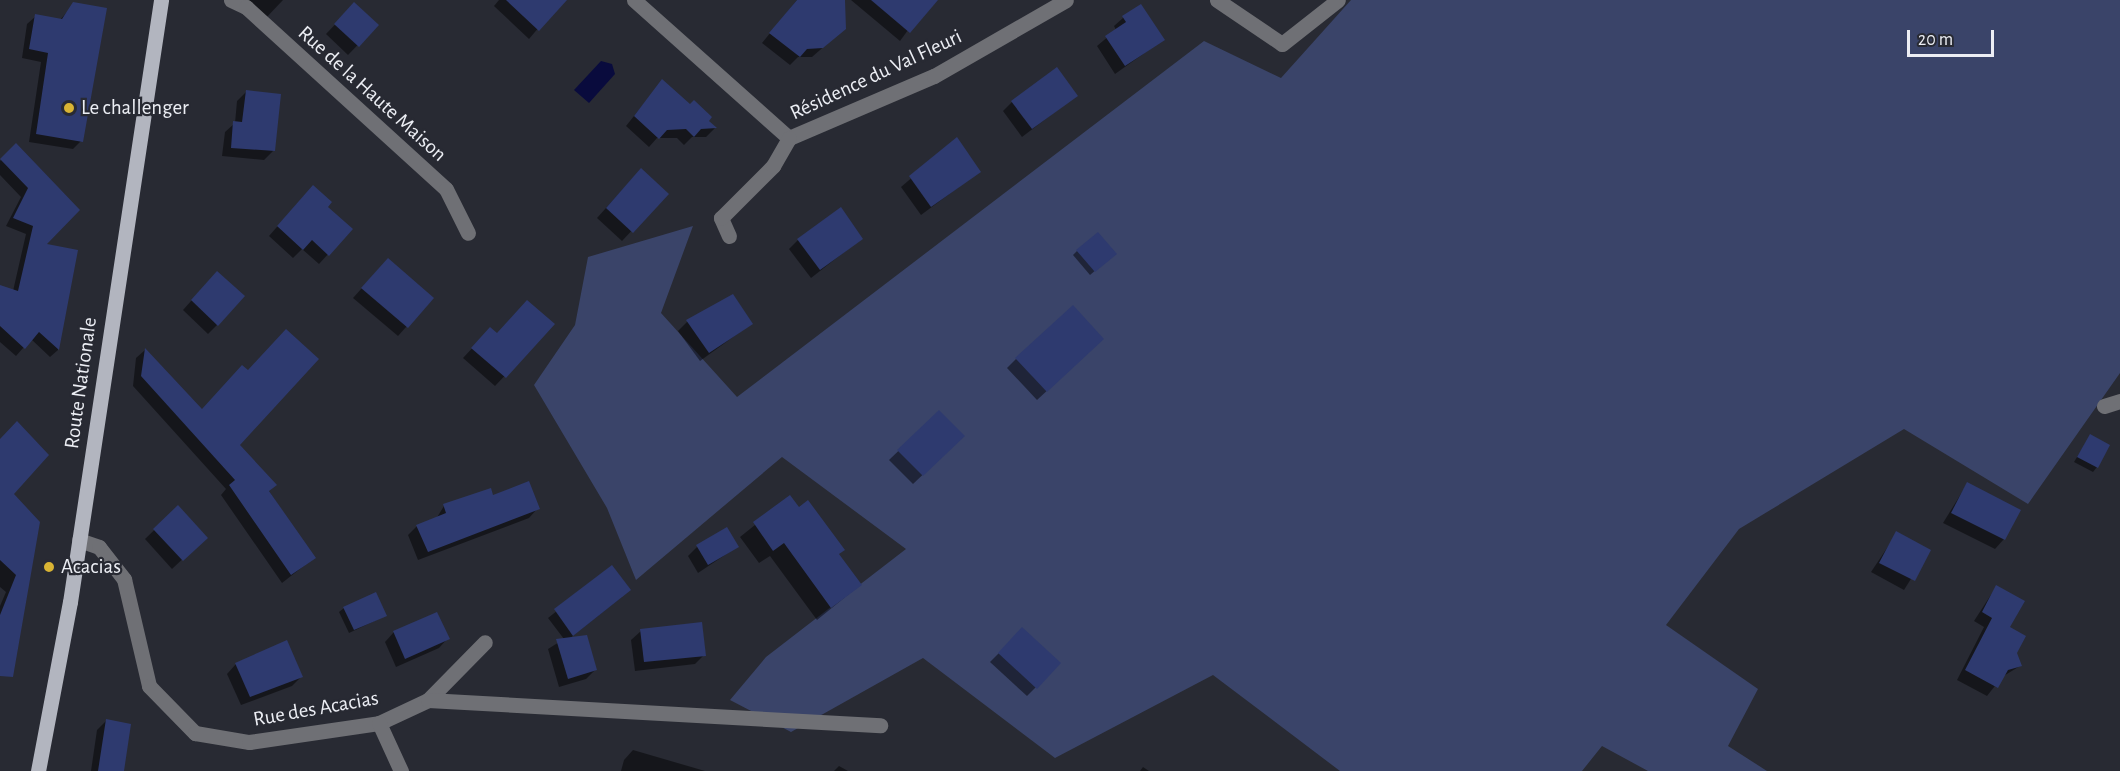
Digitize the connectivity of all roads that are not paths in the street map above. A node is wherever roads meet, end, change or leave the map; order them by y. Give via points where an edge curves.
1 (160, 0) edge
2 (231, 0) edge
3 (634, 0) edge
4 (1066, 0) edge
5 (1217, 0) edge
6 (1338, 0) edge
7 (789, 138) junction
8 (468, 233) dead end
9 (729, 236) dead end
10 (2120, 401) edge
11 (2104, 406) dead end
12 (79, 540) junction
13 (486, 642) dead end
14 (428, 700) junction
15 (379, 723) junction
16 (880, 725) dead end
17 (38, 771) edge
18 (401, 771) edge

1 - 12 main road, Route Nationale
2 - 8 street, Rue de la Haute Maison via 246,7 446,189
3 - 7 street, Résidence du Val Fleuri
4 - 7 street, Résidence du Val Fleuri via 933,76
5 - 6 street via 1282,44
7 - 9 street via 773,166 721,218
10 - 11 street
12 - 15 street, Rue des Acacias via 99,547 124,579 150,686 195,733 249,742
12 - 17 main road, Route Nationale
13 - 14 street, Rue des Acacias
14 - 15 street, Rue des Acacias
14 - 16 street, Rue des Acacias
15 - 18 street

